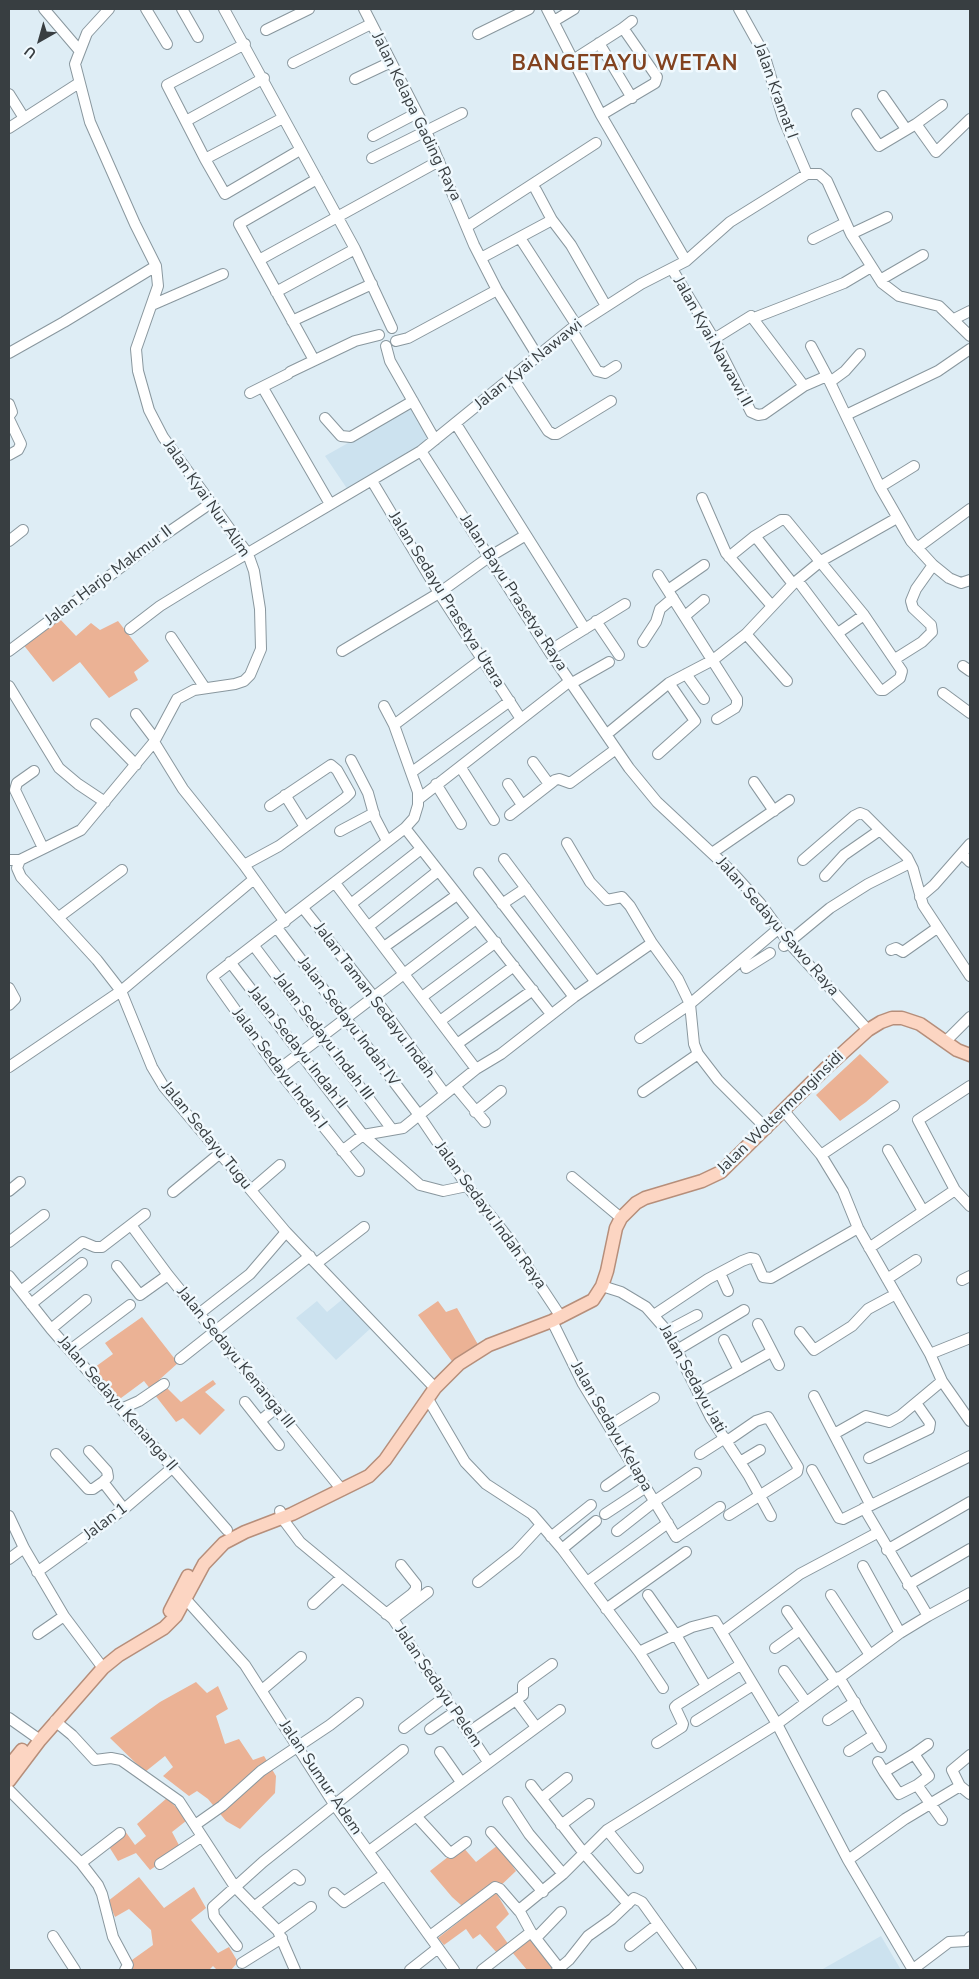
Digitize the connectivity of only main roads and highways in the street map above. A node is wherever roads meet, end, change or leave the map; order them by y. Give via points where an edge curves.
1 (970, 1055) edge
2 (243, 1528) junction
3 (211, 1549) junction
4 (100, 1665) junction
5 (37, 1737) junction
6 (9, 1766) edge
7 (9, 1781) edge

1 - 2 main road, Jalan Woltermonginsidi via 920,1024 902,1018 892,1018 868,1030 716,1176 644,1198 621,1218 602,1286 587,1304 509,1336 459,1364 432,1393 376,1471 298,1509
2 - 3 main road, Jalan Woltermonginsidi
2 - 3 main road, Jalan Woltermonginsidi via 228,1530
3 - 4 main road, Jalan Woltermonginsidi via 169,1613 117,1646
4 - 5 main road, Jalan Woltermonginsidi
4 - 5 main road, Jalan Woltermonginsidi via 55,1721
5 - 6 main road, Jalan Woltermonginsidi
5 - 7 main road, Jalan Woltermonginsidi

